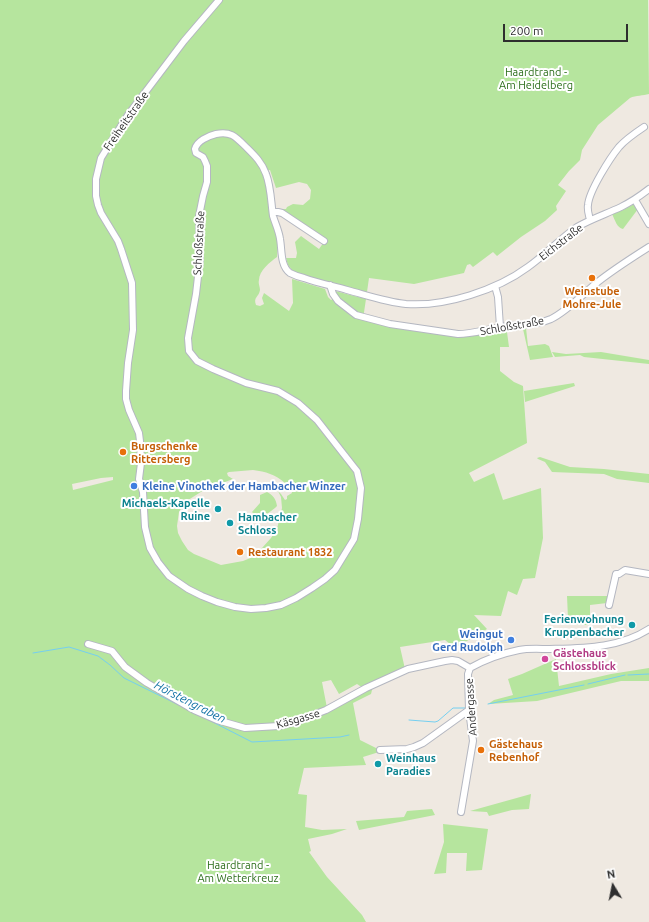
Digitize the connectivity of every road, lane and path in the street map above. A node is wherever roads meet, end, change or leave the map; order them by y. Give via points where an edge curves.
1 (219, 0) edge
2 (644, 127) dead end
3 (649, 189) edge
4 (635, 200) junction
5 (273, 212) junction
6 (590, 220) junction
7 (649, 224) edge
8 (324, 241) dead end
9 (649, 246) edge
10 (330, 285) junction
11 (495, 286) junction
12 (500, 327) junction
13 (140, 467) joint
14 (649, 574) edge
15 (610, 605) dead end
16 (649, 629) edge
17 (88, 644) dead end
18 (470, 668) junction
19 (469, 710) junction
20 (380, 750) dead end
21 (461, 812) dead end

1 - 13 street, Freiheitstraße via 184,41 128,115 101,158 96,179 98,205 121,249 132,282 133,330 126,395 129,410 139,433
2 - 6 street via 619,147 601,174 588,202
3 - 4 street, Eichstraße
4 - 6 street, Eichstraße
4 - 7 street
5 - 8 street via 282,213
5 - 10 street, Schloßstraße via 286,269 295,275
5 - 13 street, Schloßstraße via 263,167 238,138 229,134 219,134 210,136 196,146 196,153 203,157 207,166 207,182 199,216 200,259 188,338 189,351 196,361 213,369 246,383 278,392 298,403 317,420 358,476 361,488 354,539 343,559 325,580 281,605 251,609 217,602 188,589 169,576 150,548 139,479
6 - 11 street, Eichstraße via 527,268
9 - 12 street, Schloßstraße via 551,318 531,324
10 - 11 street, Eichstraße via 405,304 448,301
10 - 12 street, Schloßstraße via 332,294 338,301 356,315 390,324 458,334
11 - 12 street
14 - 15 street via 625,570 616,574
16 - 18 street, Andergasse via 608,645 519,650
17 - 18 street, Käsgasse via 112,651 125,667 147,683 194,710 245,728 279,726 295,722 326,710 408,669 452,660
18 - 19 street, Andergasse
19 - 20 street via 419,745 407,749
19 - 21 street, Andergasse via 474,741

